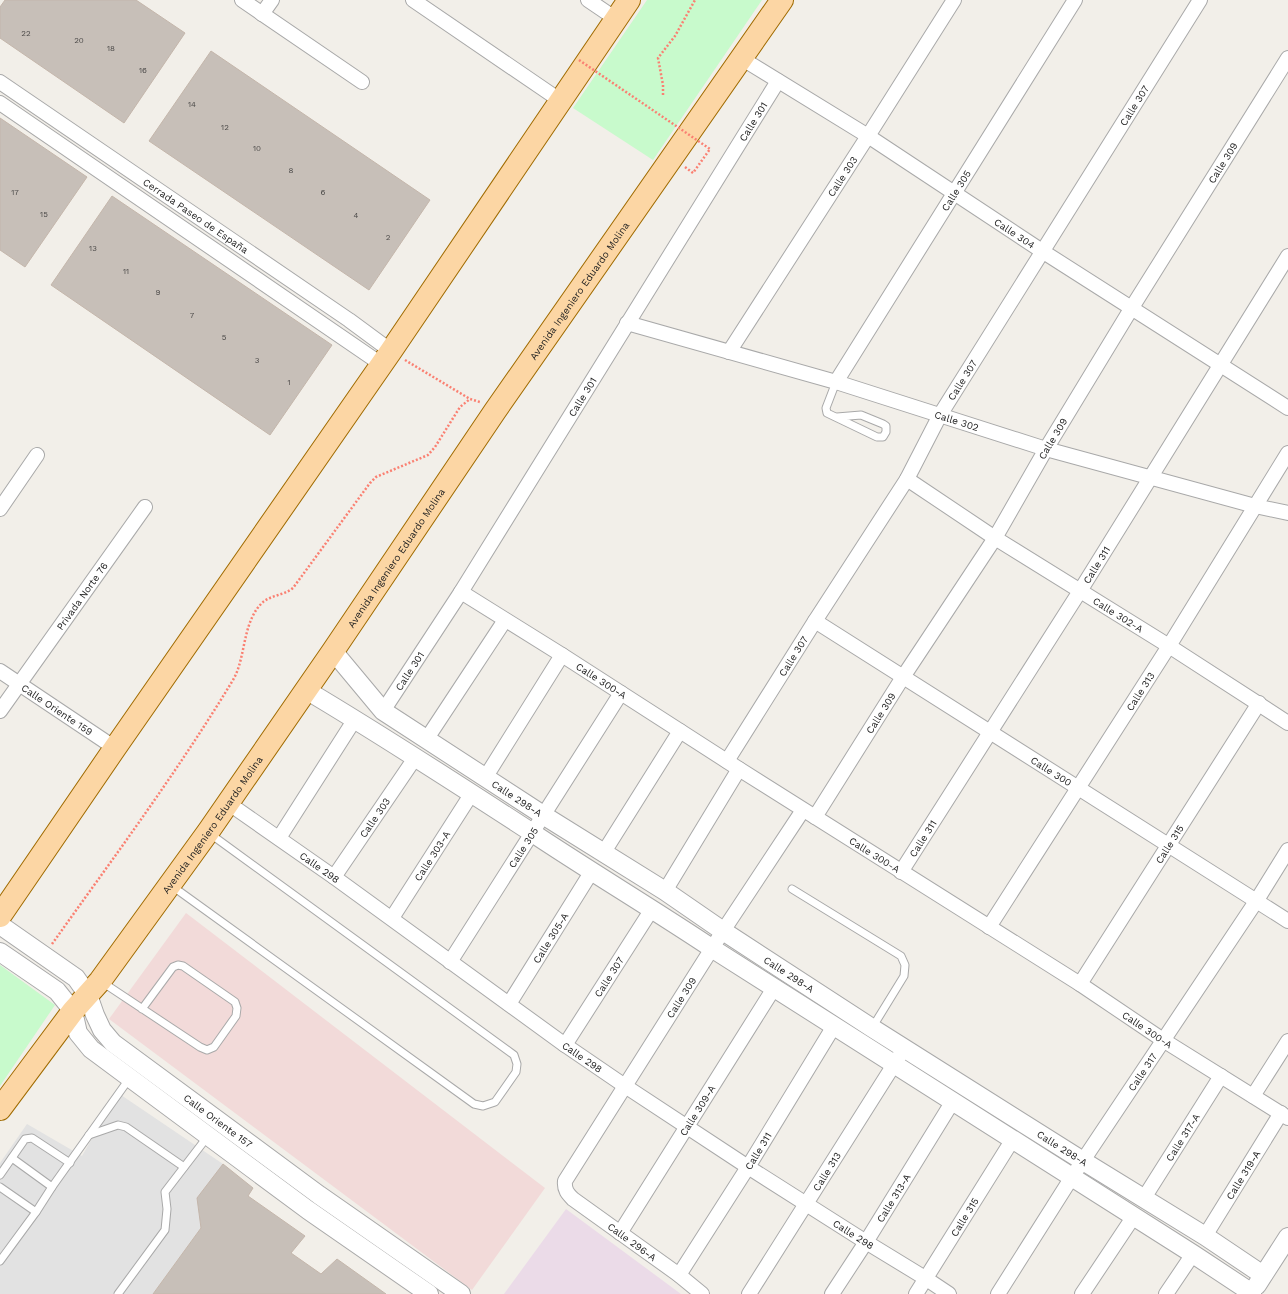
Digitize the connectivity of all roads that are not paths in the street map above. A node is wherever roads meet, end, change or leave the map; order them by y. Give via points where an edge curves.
1 (242, 0) edge
2 (272, 0) edge
3 (413, 0) edge
4 (588, 0) edge
5 (629, 0) edge
6 (782, 0) edge
7 (954, 0) edge
8 (1075, 0) edge
9 (1200, 0) edge
10 (262, 14) junction
11 (616, 19) junction
12 (741, 58) junction
13 (1288, 58) edge
14 (778, 81) junction
15 (0, 82) edge
16 (362, 82) dead end
17 (561, 101) junction
18 (0, 103) edge
19 (868, 136) junction
20 (115, 171) junction
21 (954, 193) junction
22 (1042, 251) junction
23 (1288, 256) edge
24 (1131, 308) junction
25 (627, 323) junction
26 (729, 352) junction
27 (386, 357) junction
28 (1220, 364) junction
29 (836, 382) junction
30 (1288, 408) edge
31 (940, 415) junction
32 (837, 417) junction
33 (1046, 448) junction
34 (1288, 453) edge
35 (37, 455) dead end
36 (1151, 477) junction
37 (907, 479) junction
38 (1255, 506) junction
39 (145, 507) dead end
40 (0, 509) edge
41 (1288, 513) edge
42 (995, 538) junction
43 (1080, 591) junction
44 (461, 592) junction
45 (505, 620) junction
46 (815, 621) junction
47 (1169, 646) junction
48 (333, 651) junction
49 (562, 655) junction
50 (0, 671) edge
51 (903, 678) junction
52 (19, 684) junction
53 (306, 690) junction
54 (621, 693) junction
55 (1258, 703) junction
56 (0, 711) edge
57 (383, 711) junction
58 (354, 719) junction
59 (1288, 723) edge
60 (680, 731) junction
61 (991, 732) junction
62 (426, 740) junction
63 (115, 748) junction
64 (415, 758) junction
65 (727, 761) junction
66 (739, 769) junction
67 (485, 778) junction
68 (1078, 788) junction
69 (472, 793) junction
70 (228, 803) junction
71 (803, 810) junction
72 (543, 815) junction
73 (815, 817) junction
74 (208, 832) junction
75 (532, 833) junction
76 (279, 838) junction
77 (1169, 844) junction
78 (1288, 850) edge
79 (604, 852) junction
80 (592, 871) junction
81 (901, 872) junction
82 (334, 877) junction
83 (170, 884) junction
84 (792, 889) dead end
85 (665, 891) junction
86 (1257, 900) junction
87 (652, 909) junction
88 (0, 916) edge
89 (392, 918) junction
90 (1288, 920) edge
91 (0, 926) edge
92 (989, 927) junction
93 (723, 931) junction
94 (712, 949) junction
95 (0, 952) edge
96 (450, 962) junction
97 (1080, 984) junction
98 (94, 988) junction
99 (774, 988) junction
100 (509, 1004) junction
101 (142, 1009) junction
102 (72, 1011) junction
103 (834, 1026) junction
104 (872, 1028) junction
105 (1163, 1040) junction
106 (1288, 1041) edge
107 (565, 1045) junction
108 (905, 1048) junction
109 (894, 1063) junction
110 (1221, 1076) junction
111 (130, 1077) junction
112 (625, 1086) junction
113 (1253, 1096) junction
114 (953, 1101) junction
115 (0, 1109) edge
116 (1284, 1116) edge
117 (687, 1128) junction
118 (89, 1135) junction
119 (209, 1136) junction
120 (1013, 1139) junction
121 (12, 1158) junction
122 (1083, 1161) junction
123 (70, 1163) junction
124 (184, 1167) junction
125 (748, 1168) junction
126 (0, 1176) edge
127 (1072, 1177) junction
128 (0, 1187) edge
129 (52, 1188) junction
130 (564, 1188) joint
131 (319, 1194) junction
132 (1144, 1198) junction
133 (806, 1204) junction
134 (308, 1210) junction
135 (36, 1212) junction
136 (1134, 1216) junction
137 (620, 1233) junction
138 (1205, 1236) junction
139 (1288, 1237) edge
140 (866, 1242) junction
141 (1193, 1254) junction
142 (0, 1261) edge
143 (678, 1275) junction
144 (1263, 1275) junction
145 (926, 1278) junction
146 (118, 1294) edge
147 (429, 1294) edge
148 (461, 1294) edge
149 (702, 1294) edge
150 (749, 1294) edge
151 (832, 1294) edge
152 (916, 1294) edge
153 (949, 1294) edge
154 (998, 1294) edge
155 (1082, 1294) edge
156 (1166, 1294) edge
157 (1252, 1294) edge

1 - 10 street
2 - 10 street
3 - 17 street
4 - 11 street
5 - 11 main road
6 - 12 main road, Avenida Ingeniero Eduardo Molina
7 - 19 street, Calle 303
8 - 21 street, Calle 305
9 - 22 street, Calle 307
10 - 16 street
11 - 17 main road
12 - 14 street, Calle 304
12 - 48 main road, Avenida Ingeniero Eduardo Molina via 495,412
13 - 24 street, Calle 309
14 - 19 street, Calle 304
14 - 25 street, Calle 301
15 - 20 street, Cerrada Paseo de España
17 - 27 main road
18 - 20 street, Cerrada Paseo de España
19 - 21 street, Calle 304
19 - 26 street, Calle 303
20 - 27 street, Cerrada Paseo de España via 343,316
21 - 22 street, Calle 304
21 - 29 street, Calle 305
22 - 24 street, Calle 304
22 - 31 street, Calle 307
23 - 28 street, Calle 311
24 - 28 street, Calle 304
24 - 33 street, Calle 309
25 - 26 street, Calle 302
25 - 44 street, Calle 301
26 - 29 street, Calle 302
27 - 63 main road
28 - 30 street, Calle 304
28 - 36 street, Calle 311
29 - 31 street, Calle 302
29 - 32 lane via 826,410
31 - 33 street, Calle 302
31 - 37 street, Calle 307
32 - 32 lane via 877,437 883,437 886,432 886,426 861,415
33 - 36 street, Calle 302
33 - 42 street, Calle 309
34 - 38 street, Calle 313
35 - 40 street
36 - 38 street, Calle 302
36 - 43 street, Calle 311
37 - 42 street, Calle 302-A
37 - 46 street, Calle 307
38 - 41 street, Calle 302
38 - 47 street, Calle 313
39 - 52 street, Privada Norte 76
42 - 43 street, Calle 302-A
42 - 51 street, Calle 309
43 - 47 street, Calle 302-A
43 - 61 street, Calle 311
44 - 45 street, Calle 300-A
44 - 57 street, Calle 301
45 - 49 street, Calle 300-A
45 - 62 street
46 - 51 street, Calle 300
46 - 65 street, Calle 307
47 - 55 street, Calle 302-A
47 - 68 street, Calle 313
48 - 53 main road, Avenida Ingeniero Eduardo Molina
48 - 57 street, Calle 298-A
49 - 54 street, Calle 300-A
49 - 67 street
50 - 52 street, Calle Oriente 159
51 - 61 street, Calle 300
51 - 73 street, Calle 309
52 - 56 street, Privada Norte 76
52 - 63 street, Calle Oriente 159
53 - 58 street, Calle 298-A
53 - 70 main road, Avenida Ingeniero Eduardo Molina
54 - 60 street, Calle 300-A
54 - 72 street, Calle 305
55 - 59 street, Calle 302-A
55 - 77 street, Calle 315
57 - 62 street, Calle 298-A
58 - 64 street, Calle 298-A
58 - 76 street
60 - 65 street, Calle 300-A
60 - 79 street
61 - 68 street, Calle 300
61 - 81 street, Calle 311
62 - 67 street, Calle 298-A
63 - 88 main road
64 - 69 street, Calle 298-A
64 - 82 street, Calle 303
65 - 66 street, Calle 300-A
66 - 71 street, Calle 300-A
66 - 85 street
67 - 72 street, Calle 298-A
68 - 77 street, Calle 300
68 - 92 street, Calle 313
69 - 75 street, Calle 298-A
69 - 89 street, Calle 303-A
70 - 74 main road, Avenida Ingeniero Eduardo Molina
70 - 76 street, Calle 298
71 - 73 street, Calle 300-A
71 - 93 street, Calle 309
72 - 75 street, Calle 305
72 - 79 street, Calle 298-A
73 - 81 street, Calle 300-A
74 - 83 main road, Avenida Ingeniero Eduardo Molina
74 - 83 lane via 514,1055 516,1072 495,1102 483,1106 474,1104
75 - 80 street, Calle 298-A
75 - 96 street, Calle 305
76 - 82 street, Calle 298
77 - 86 street, Calle 300
77 - 97 street, Calle 315
78 - 86 street, Calle 317
79 - 85 street, Calle 298-A
80 - 87 street, Calle 298-A
80 - 100 street, Calle 305-A
81 - 92 street, Calle 300-A
82 - 89 street, Calle 298
83 - 98 main road, Avenida Ingeniero Eduardo Molina
84 - 104 lane via 901,956 905,964 904,976
85 - 93 street, Calle 298-A
86 - 90 street, Calle 300
86 - 105 street, Calle 317
87 - 94 street, Calle 298-A
87 - 107 street, Calle 307
89 - 96 street, Calle 298
91 - 98 street, Calle Oriente 157
92 - 97 street, Calle 300-A
93 - 94 street, Calle 309
93 - 104 street, Calle 298-A
94 - 99 street, Calle 298-A
94 - 112 street, Calle 309
95 - 102 street, Calle Oriente 157 via 57,991
96 - 100 street, Calle 298
97 - 105 street, Calle 300-A
98 - 101 lane
98 - 102 main road, Avenida Ingeniero Eduardo Molina
98 - 131 street, Calle Oriente 157 via 95,1015 102,1030 114,1043
99 - 103 street, Calle 298-A
99 - 117 street, Calle 309-A
100 - 107 street, Calle 298
101 - 101 lane via 207,1050 214,1047 236,1016 237,1008 235,1002 178,965 173,967
102 - 111 street, Calle Oriente 157 via 78,1033 91,1049
102 - 115 main road, Avenida Ingeniero Eduardo Molina
103 - 109 street, Calle 298-A
103 - 125 street, Calle 311
104 - 108 street, Calle 298-A
105 - 110 street, Calle 300-A
105 - 122 street, Calle 317
106 - 113 street
107 - 112 street, Calle 298
108 - 109 street, Calle 313
108 - 122 street, Calle 298-A
109 - 114 street, Calle 298-A
109 - 133 street, Calle 313
110 - 113 street, Calle 300-A
110 - 132 street, Calle 317-A
111 - 118 lane
111 - 119 street, Calle Oriente 157
112 - 117 street, Calle 298
112 - 130 street, Calle 309 via 565,1181
113 - 116 street, Calle 300-A
114 - 120 street, Calle 298-A
114 - 140 street, Calle 313-A
116 - 138 street, Calle 319-A
117 - 125 street, Calle 298
117 - 137 street, Calle 309-A
118 - 123 lane
118 - 124 lane via 118,1125 126,1126
119 - 124 lane
119 - 134 street, Calle Oriente 157
120 - 127 street, Calle 298-A
120 - 145 street, Calle 315
121 - 123 lane via 25,1139 32,1138
121 - 126 lane
121 - 129 lane
122 - 127 street, Calle 317
122 - 132 street, Calle 298-A
123 - 129 lane
124 - 146 lane via 165,1192 165,1230
125 - 133 street, Calle 298
125 - 143 street, Calle 311
127 - 136 street, Calle 298-A
127 - 154 street, Calle 317
128 - 135 lane
129 - 135 lane
130 - 137 street, Calle 296-A via 573,1200
131 - 134 street
131 - 148 street, Calle Oriente 157
132 - 138 street, Calle 298-A
133 - 140 street, Calle 298
133 - 150 street, Calle 313
134 - 147 street, Calle Oriente 157
135 - 142 lane
136 - 141 street, Calle 298-A
136 - 155 street
137 - 143 street, Calle 296-A
138 - 144 street, Calle 298-A
139 - 144 street
140 - 145 street, Calle 298
140 - 151 street, Calle 313-A
141 - 156 street
141 - 157 street, Calle 298-A
143 - 149 street, Calle 296-A
144 - 157 street
145 - 152 street, Calle 315
145 - 153 street, Calle 298

